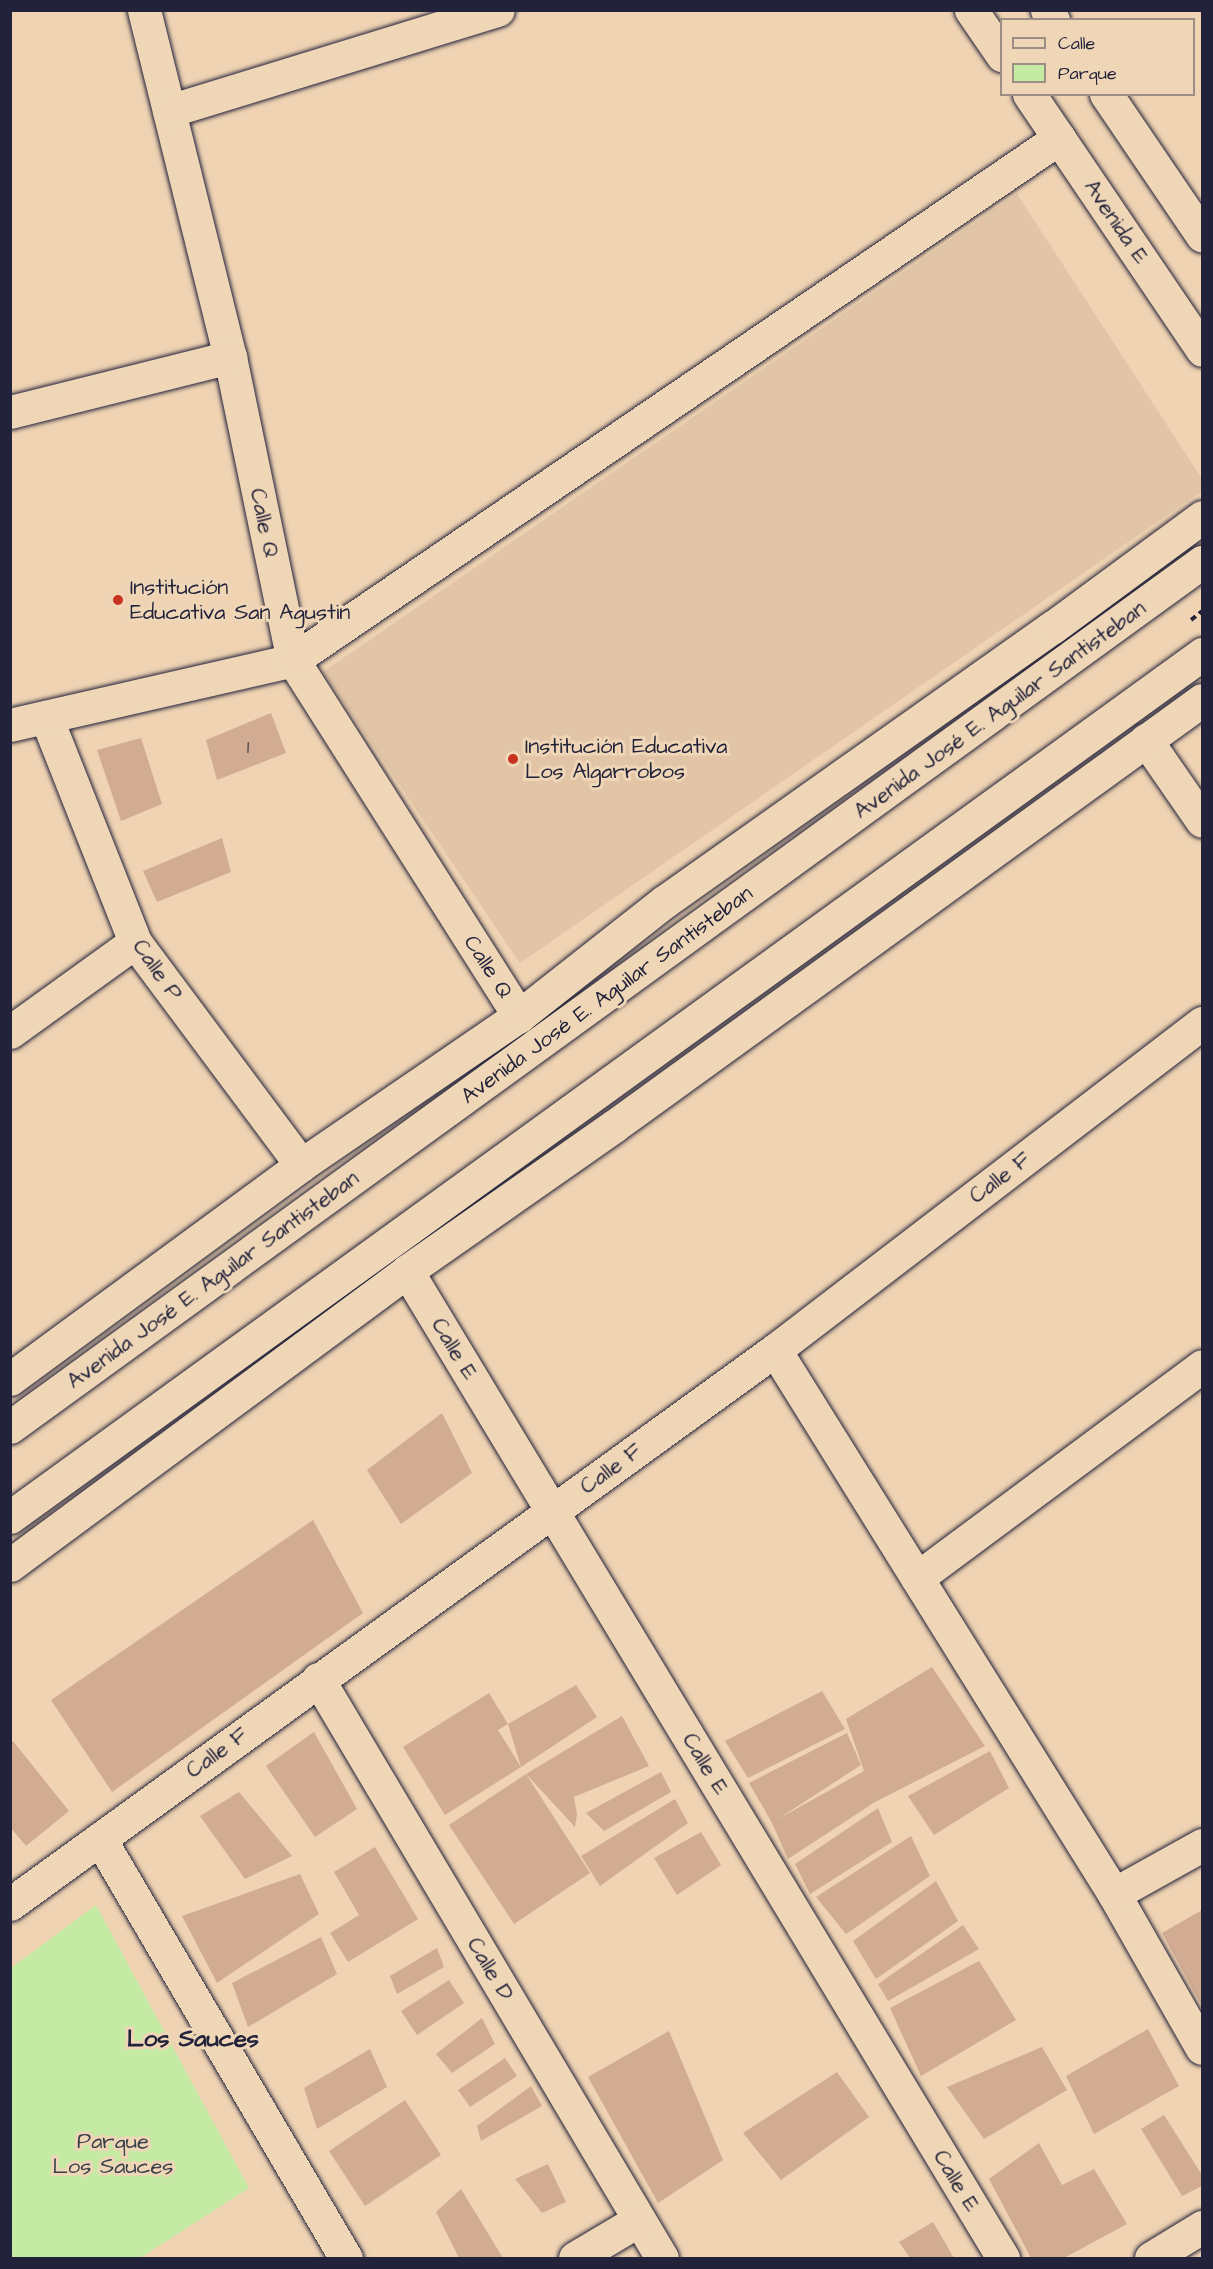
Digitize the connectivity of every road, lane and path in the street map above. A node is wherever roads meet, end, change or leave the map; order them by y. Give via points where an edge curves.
1 (144, 10) edge
2 (498, 10) edge
3 (971, 10) edge
4 (1000, 52) edge
5 (1030, 96) edge
6 (1107, 96) edge
7 (169, 111) junction
8 (1059, 138) junction
9 (1203, 235) edge
10 (1203, 350) edge
11 (230, 357) junction
12 (10, 412) edge
13 (1203, 517) edge
14 (1203, 562) edge
15 (1203, 654) edge
16 (293, 660) junction
17 (1203, 700) edge
18 (45, 717) junction
19 (10, 724) edge
20 (1146, 740) junction
21 (1203, 821) edge
22 (135, 942) junction
23 (519, 1016) junction
24 (1203, 1023) edge
25 (14, 1028) edge
26 (301, 1165) junction
27 (407, 1271) junction
28 (775, 1350) junction
29 (1203, 1366) edge
30 (10, 1378) edge
31 (10, 1427) edge
32 (553, 1511) junction
33 (10, 1517) edge
34 (10, 1564) edge
35 (917, 1578) junction
36 (318, 1679) junction
37 (100, 1839) junction
38 (1203, 1845) edge
39 (1114, 1894) junction
40 (10, 1904) edge
41 (1203, 2048) edge
42 (639, 2220) junction
43 (1203, 2227) edge
44 (346, 2259) edge
45 (575, 2259) edge
46 (662, 2259) edge
47 (1002, 2259) edge
48 (1151, 2259) edge

1 - 7 street, Calle Q
2 - 7 street
3 - 4 street
5 - 8 street, Avenida E
6 - 9 street
7 - 11 street, Calle Q
8 - 10 street, Avenida E
8 - 16 street
11 - 12 street
11 - 16 street, Calle Q
13 - 23 street, Avenida José E. Aguilar Santisteban via 664,902
14 - 31 street, Avenida José E. Aguilar Santisteban
15 - 33 street
16 - 18 street
16 - 23 street, Calle Q
17 - 20 street
18 - 19 street
18 - 22 street, Calle P
20 - 21 street
20 - 27 street via 614,1126
22 - 25 street
22 - 26 street, Calle P
23 - 26 street, Avenida José E. Aguilar Santisteban
24 - 28 street, Calle F
26 - 30 street, Avenida José E. Aguilar Santisteban
27 - 32 street, Calle E
27 - 34 street
28 - 32 street, Calle F
28 - 35 street
29 - 35 street
32 - 36 street, Calle F
32 - 47 street, Calle E
35 - 39 street
36 - 37 street, Calle F
36 - 42 street, Calle D
37 - 40 street, Calle F
37 - 44 street
38 - 39 street
39 - 41 street
42 - 45 street
42 - 46 street, Calle D
43 - 48 street

